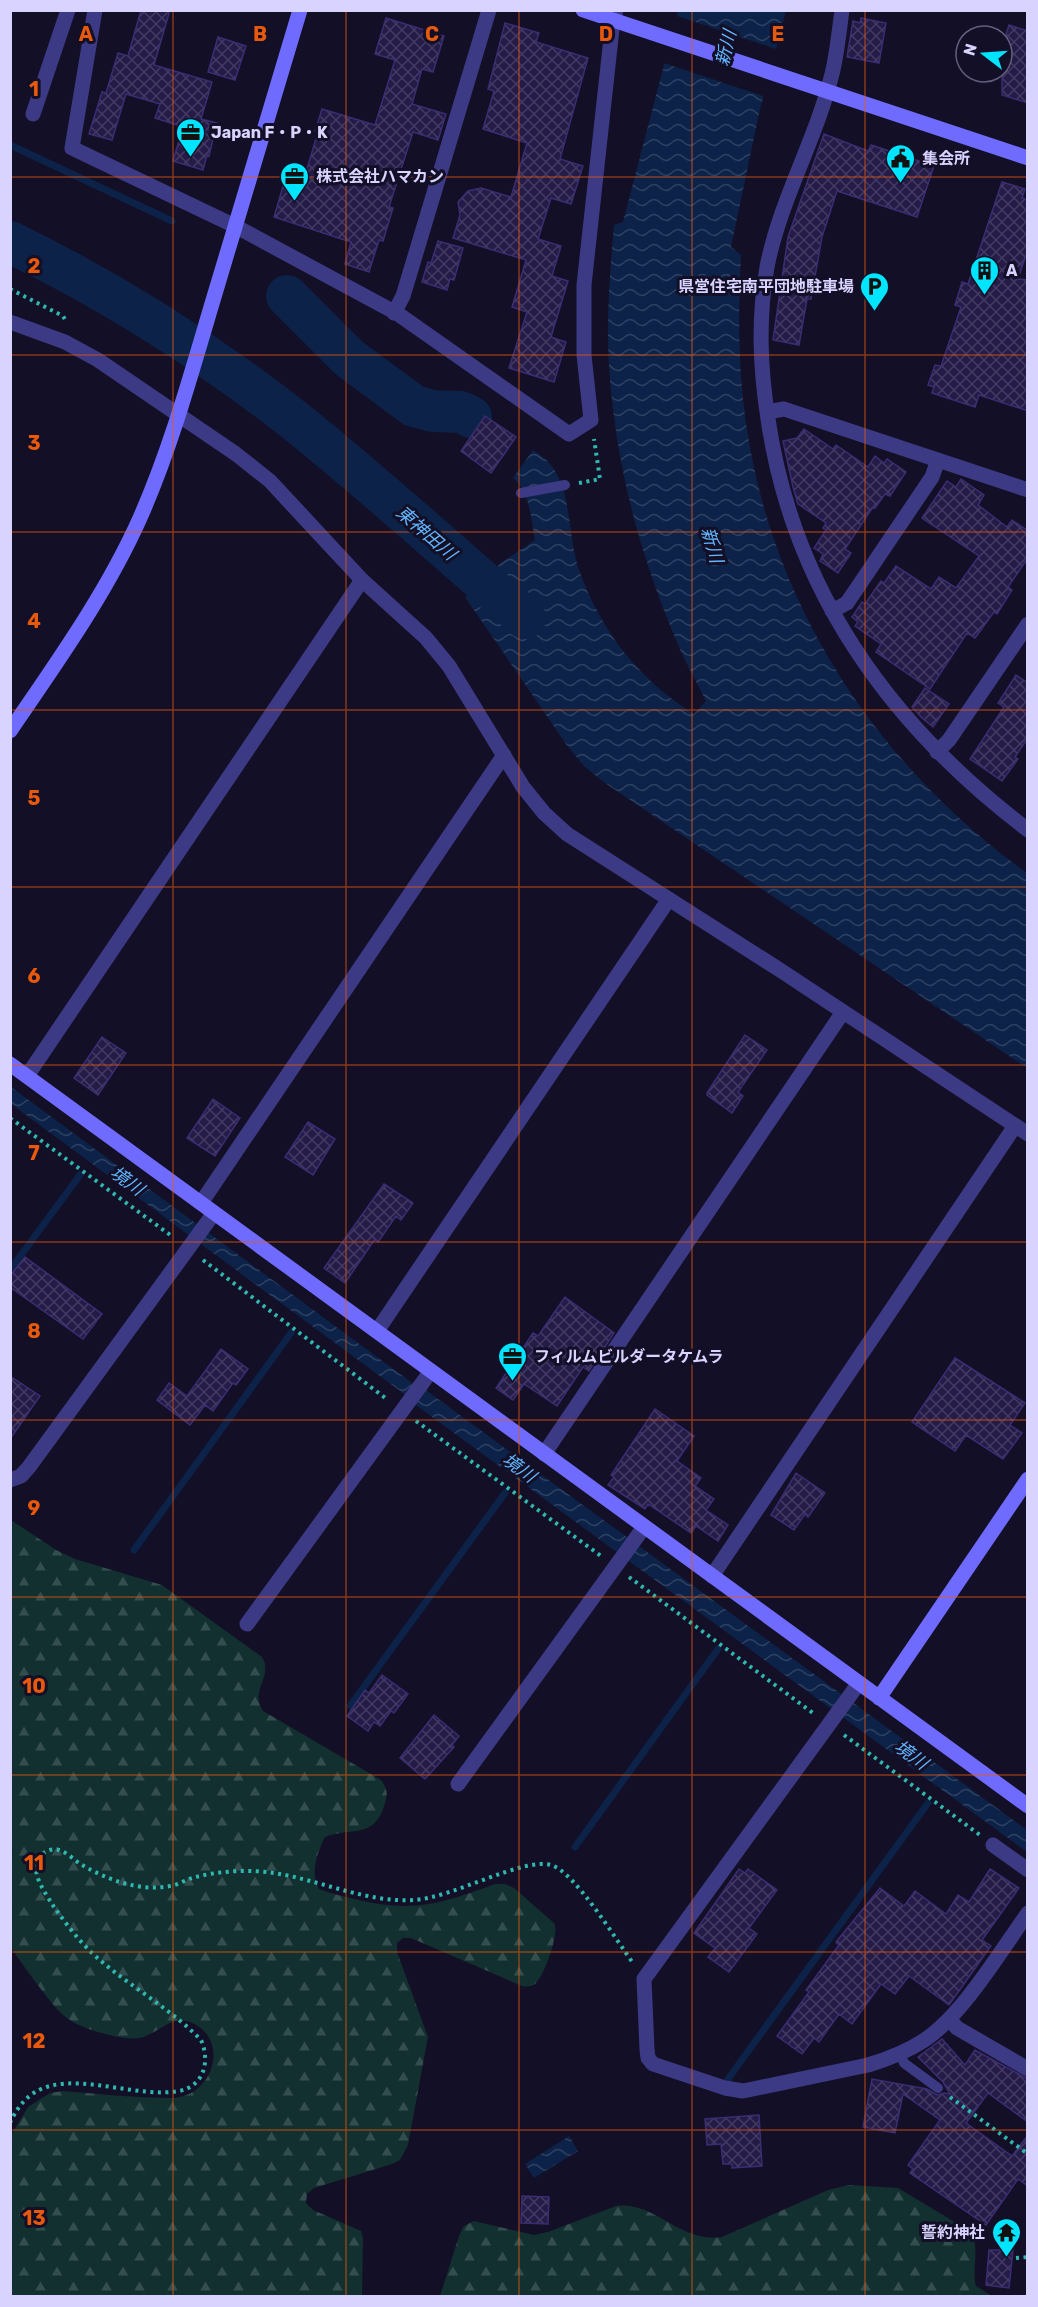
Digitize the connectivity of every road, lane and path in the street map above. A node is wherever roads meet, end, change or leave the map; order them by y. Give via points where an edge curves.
1 (68, 10) edge
2 (95, 10) edge
3 (300, 10) edge
4 (489, 10) edge
5 (583, 10) edge
6 (842, 10) edge
7 (614, 15) edge
8 (826, 91) junction
9 (33, 114) dead end
10 (1028, 158) edge
11 (236, 226) junction
12 (394, 313) junction
13 (10, 322) edge
14 (767, 412) junction
15 (178, 416) junction
16 (938, 460) junction
17 (598, 462) dead end
18 (565, 485) joint
19 (1028, 490) edge
20 (521, 493) dead end
21 (362, 580) junction
22 (832, 611) junction
23 (1028, 624) edge
24 (10, 731) edge
25 (937, 752) junction
26 (504, 755) junction
27 (1028, 830) edge
28 (669, 899) junction
29 (843, 1012) junction
30 (10, 1064) edge
31 (27, 1076) junction
32 (10, 1118) edge
33 (1022, 1130) edge
34 (201, 1203) junction
35 (210, 1217) junction
36 (189, 1247) junction
37 (377, 1331) junction
38 (427, 1376) junction
39 (404, 1407) junction
40 (544, 1454) junction
41 (1028, 1479) edge
42 (10, 1480) edge
43 (640, 1532) junction
44 (618, 1564) junction
45 (712, 1576) junction
46 (247, 1624) dead end
47 (855, 1689) junction
48 (879, 1698) junction
49 (832, 1721) junction
50 (458, 1784) dead end
51 (1028, 1806) edge
52 (993, 1845) joint
53 (1028, 1870) edge
54 (1028, 1913) edge
55 (644, 1979) junction
56 (949, 2019) junction
57 (900, 2053) junction
58 (1028, 2068) edge
59 (938, 2088) joint
60 (10, 2123) edge
61 (1028, 2154) edge
62 (1016, 2258) dead end
63 (1028, 2258) edge

1 - 9 street
2 - 11 street via 72,148
3 - 11 street
4 - 12 street via 403,296
5 - 7 street
6 - 8 street
7 - 8 street via 645,31
7 - 12 street via 584,285 584,355 591,420 569,434
8 - 10 street
8 - 14 street via 768,264 760,346
11 - 12 street
11 - 15 street
13 - 15 street via 83,350
14 - 16 street via 784,409
14 - 22 street via 790,514
15 - 21 street via 270,481
15 - 24 street via 124,553 87,617
16 - 19 street
16 - 22 street via 932,477 847,603
17 - 18 path via 600,479
18 - 20 lane
21 - 26 street via 441,656
21 - 31 street
22 - 25 street via 873,677
23 - 25 street via 950,740
25 - 27 street
26 - 28 street via 523,787 567,834
26 - 34 street
28 - 29 street
28 - 37 street
29 - 33 street
29 - 40 street
30 - 31 street
31 - 34 street
32 - 36 path
33 - 45 street
34 - 35 street
35 - 36 street
35 - 37 street
36 - 39 path
36 - 42 street via 29,1467
37 - 38 street
38 - 39 street
38 - 40 street
39 - 44 path
39 - 46 street
40 - 43 street
41 - 48 street
43 - 44 street
43 - 45 street
44 - 49 path
44 - 50 street
45 - 47 street
47 - 48 street
47 - 49 street
48 - 51 street
49 - 52 path
49 - 55 street
52 - 53 street
54 - 56 street
55 - 57 street via 648,2058 653,2064 725,2088 752,2090 868,2065
55 - 60 path via 570,1876 551,1865 530,1864 450,1893 412,1900 375,1897 274,1873 246,1871 151,1888 112,1880 57,1849 48,1851 36,1866 46,1895 58,1913 92,1954 201,2040 206,2065 192,2086 180,2091 48,2086 23,2102
56 - 57 street via 924,2040
56 - 58 street via 957,2028
57 - 59 lane via 904,2063
59 - 61 path
62 - 63 path

